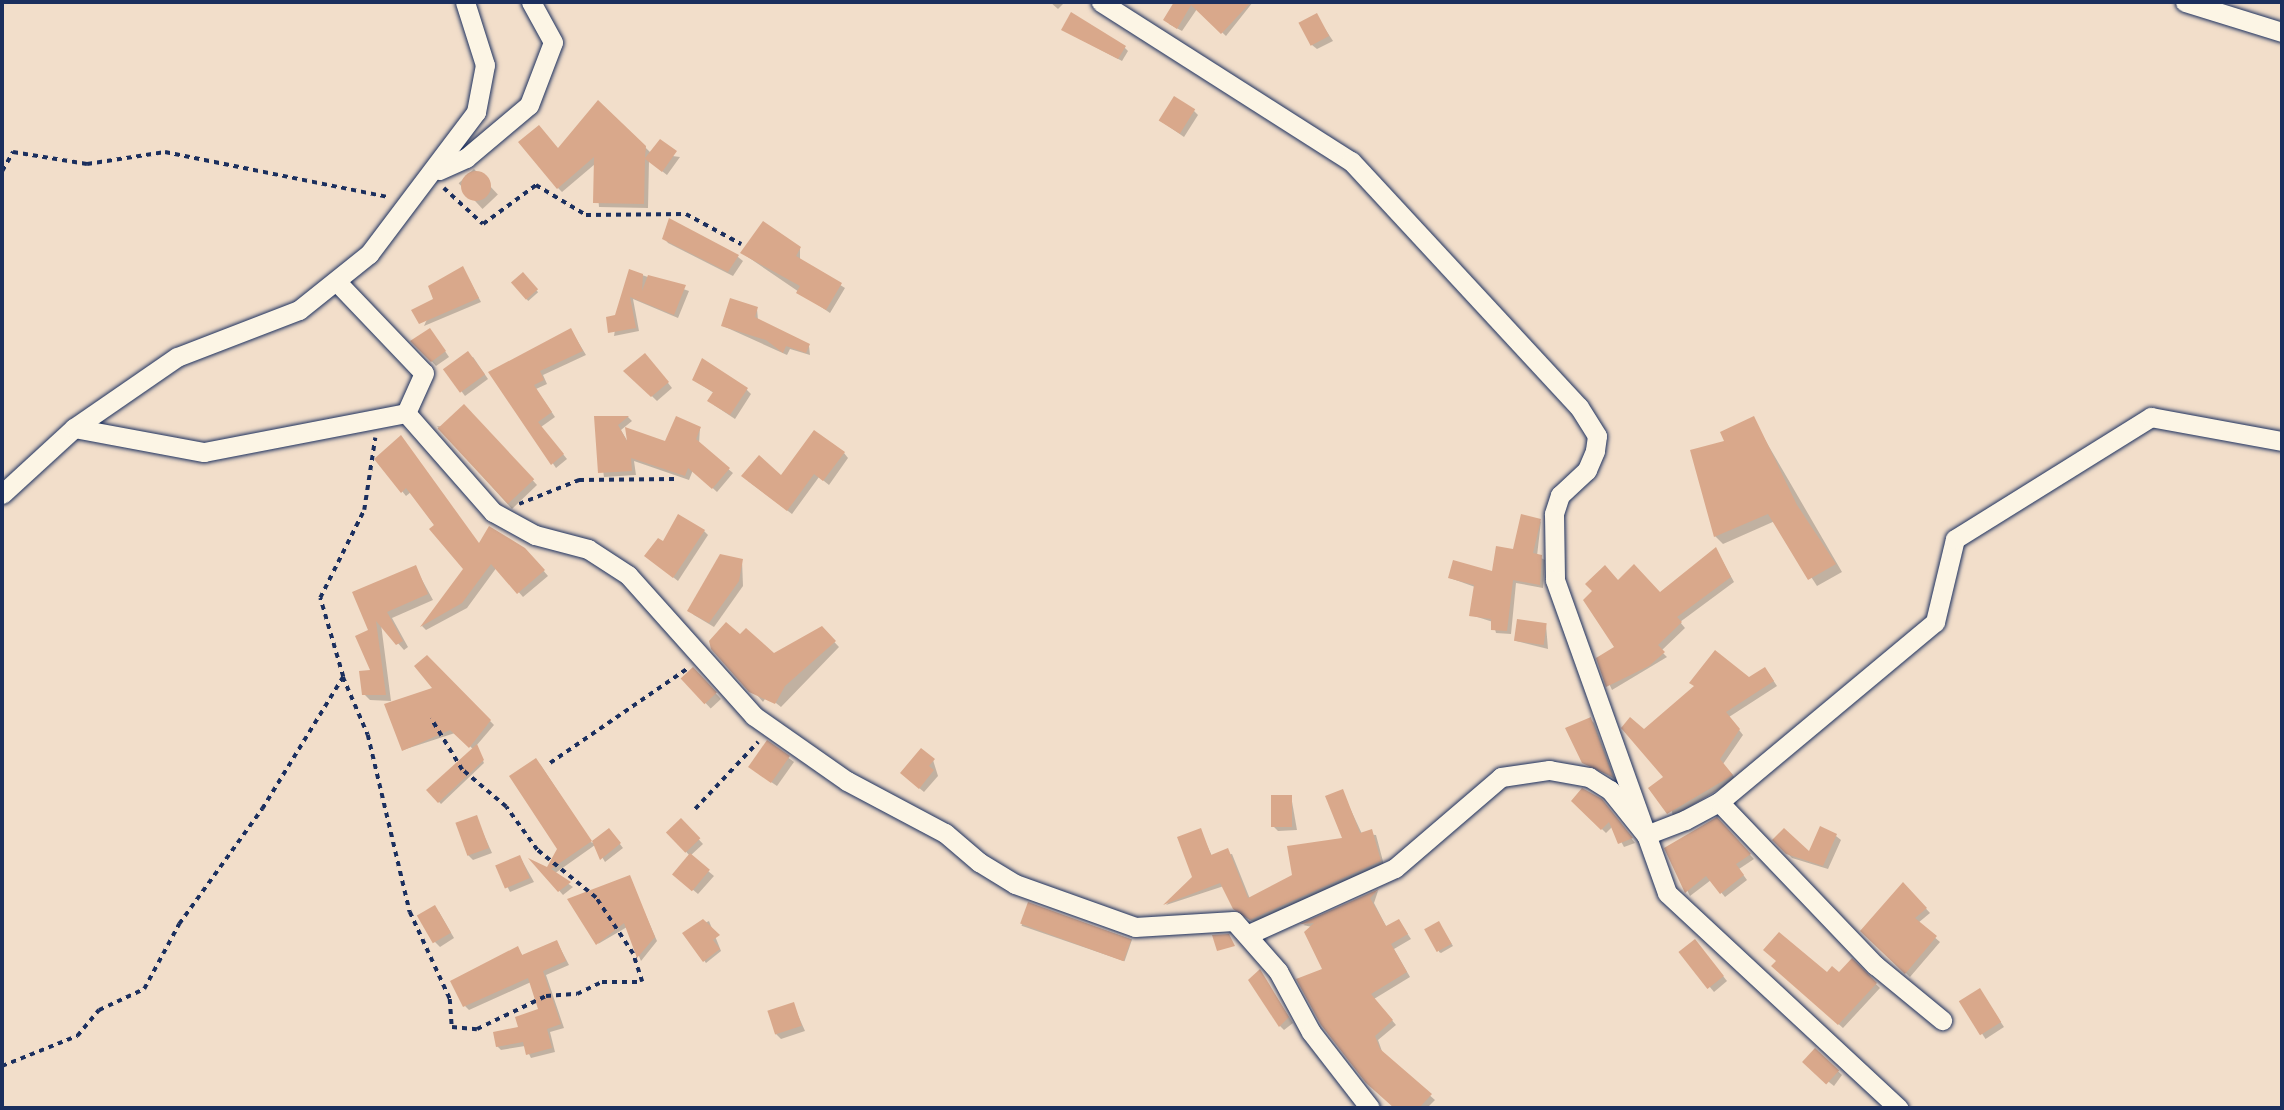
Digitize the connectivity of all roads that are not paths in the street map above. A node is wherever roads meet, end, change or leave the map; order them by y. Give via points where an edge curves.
1 (465, 2) edge
2 (531, 2) edge
3 (1101, 2) edge
4 (2185, 2) edge
5 (2282, 32) edge
6 (436, 173) junction
7 (336, 282) junction
8 (407, 413) junction
9 (74, 428) junction
10 (2282, 441) edge
11 (2, 494) edge
12 (1719, 802) junction
13 (1646, 835) junction
14 (1249, 934) junction
15 (1942, 1020) dead end
16 (1370, 1108) edge
17 (1898, 1108) edge

1 - 6 street via 485,65 476,112
2 - 6 street via 553,42 529,105 466,158
3 - 13 street via 1351,161 1588,421 1597,436 1595,451 1553,514 1555,580
4 - 5 street
6 - 7 street
7 - 8 street via 424,373
7 - 9 street via 299,310 177,357
8 - 9 street via 378,415 293,439 204,452
8 - 14 street via 499,515 535,535 588,549 628,575 701,660 772,728 847,781 945,833 1015,884 1135,927 1234,921
9 - 11 street
10 - 12 street via 2151,417 1955,539 1935,622
12 - 13 street
12 - 15 street via 1875,965
13 - 14 street via 1610,790 1588,777 1549,770 1501,777 1395,868
13 - 17 street via 1667,892
14 - 16 street

